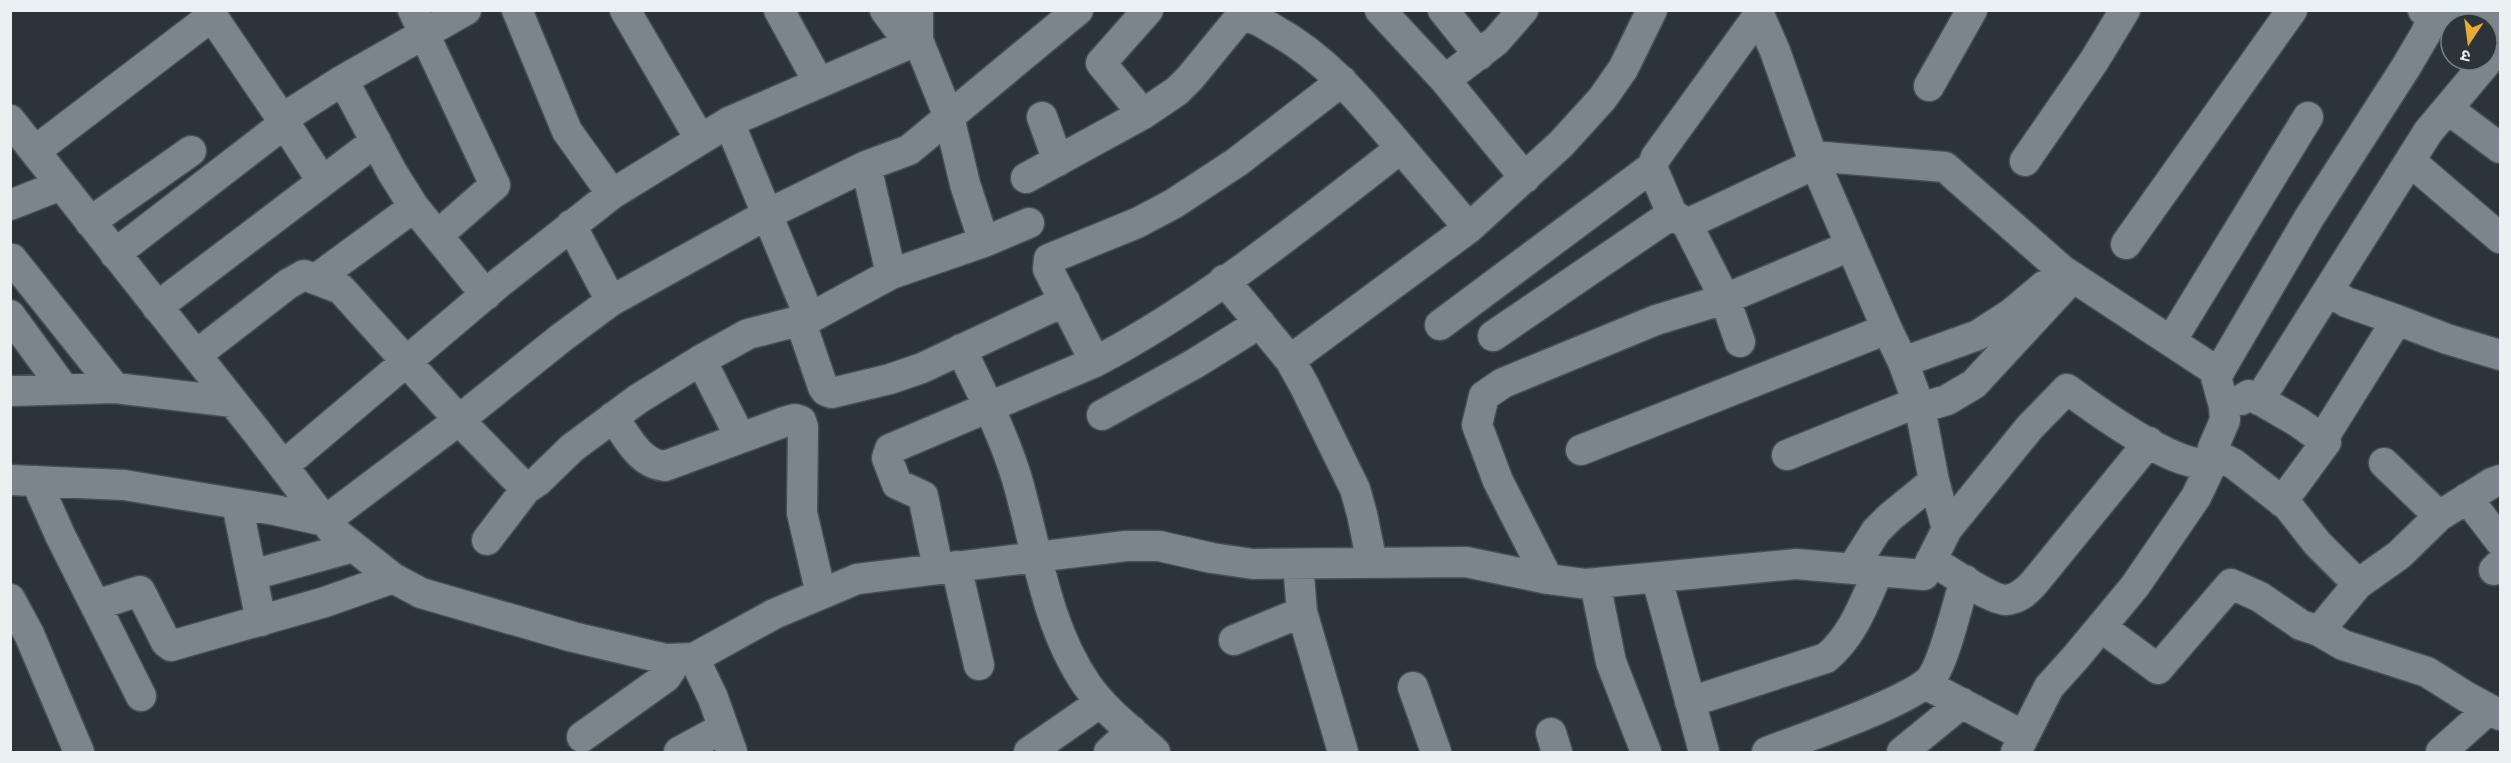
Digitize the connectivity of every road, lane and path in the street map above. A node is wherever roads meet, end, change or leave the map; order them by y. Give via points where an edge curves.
1 (466, 10) edge
2 (517, 10) edge
3 (625, 10) edge
4 (779, 10) edge
5 (885, 10) edge
6 (918, 10) edge
7 (1078, 10) edge
8 (1380, 10) edge
9 (1443, 10) edge
10 (1523, 10) edge
11 (1652, 10) edge
12 (1972, 10) edge
13 (2125, 10) edge
14 (2292, 10) edge
15 (1140, 12) edge
16 (2428, 12) edge
17 (210, 13) edge
18 (1757, 13) edge
19 (418, 23) edge
20 (914, 42) junction
21 (2500, 46) edge
22 (1479, 55) junction
23 (343, 80) junction
24 (1445, 80) junction
25 (1342, 81) junction
26 (819, 83) junction
27 (1929, 86) dead end
28 (2448, 109) junction
29 (1143, 114) junction
30 (949, 117) junction
31 (1042, 117) dead end
32 (2308, 117) dead end
33 (10, 120) edge
34 (284, 121) junction
35 (729, 122) junction
36 (700, 139) junction
37 (375, 141) junction
38 (1401, 148) junction
39 (2500, 148) edge
40 (35, 151) junction
41 (191, 151) dead end
42 (1813, 160) junction
43 (1058, 161) junction
44 (2025, 161) dead end
45 (2410, 161) junction
46 (866, 166) junction
47 (1652, 167) junction
48 (1026, 178) dead end
49 (1526, 178) junction
50 (322, 181) junction
51 (61, 185) junction
52 (612, 194) junction
53 (10, 205) edge
54 (414, 207) junction
55 (768, 214) junction
56 (1680, 219) junction
57 (90, 222) junction
58 (1029, 223) dead end
59 (571, 225) junction
60 (1469, 228) junction
61 (438, 235) junction
62 (2500, 238) edge
63 (984, 242) junction
64 (2126, 244) dead end
65 (1850, 246) junction
66 (115, 254) junction
67 (12, 259) edge
68 (891, 274) junction
69 (2068, 274) junction
70 (316, 279) junction
71 (1224, 280) junction
72 (2330, 291) junction
73 (486, 295) junction
74 (1725, 299) junction
75 (611, 301) junction
76 (1065, 301) junction
77 (157, 307) junction
78 (10, 315) edge
79 (805, 319) junction
80 (2397, 320) junction
81 (1260, 323) junction
82 (1440, 325) dead end
83 (1887, 329) junction
84 (1493, 336) dead end
85 (2171, 341) junction
86 (1740, 342) dead end
87 (961, 348) junction
88 (196, 355) junction
89 (2500, 355) edge
90 (701, 360) junction
91 (1290, 360) junction
92 (405, 361) junction
93 (1095, 362) junction
94 (1903, 362) junction
95 (2219, 373) junction
96 (115, 388) junction
97 (64, 389) junction
98 (10, 391) edge
99 (2259, 400) junction
100 (233, 402) junction
101 (1919, 405) junction
102 (2224, 406) junction
103 (990, 408) junction
104 (1102, 415) dead end
105 (613, 417) junction
106 (459, 420) junction
107 (740, 437) junction
108 (2322, 440) junction
109 (2149, 442) junction
110 (1581, 450) dead end
111 (1787, 455) dead end
112 (2216, 455) junction
113 (2384, 463) dead end
114 (283, 466) junction
115 (2500, 480) edge
116 (23, 481) edge
117 (1934, 481) junction
118 (526, 489) junction
119 (2467, 498) junction
120 (2282, 502) junction
121 (237, 504) junction
122 (2439, 516) junction
123 (325, 521) junction
124 (1947, 529) junction
125 (487, 540) dead end
126 (2500, 541) edge
127 (353, 547) junction
128 (1035, 556) junction
129 (1931, 560) junction
130 (1372, 563) junction
131 (1298, 564) junction
132 (947, 567) junction
133 (1865, 570) junction
134 (252, 575) junction
135 (393, 578) junction
136 (1548, 579) junction
137 (1657, 579) junction
138 (1965, 580) junction
139 (1595, 583) junction
140 (2358, 584) junction
141 (821, 594) junction
142 (10, 599) edge
143 (96, 605) junction
144 (1302, 612) junction
145 (261, 621) junction
146 (2101, 627) junction
147 (2319, 631) junction
148 (1234, 640) dead end
149 (686, 658) junction
150 (979, 665) dead end
151 (1925, 684) junction
152 (1413, 687) dead end
153 (141, 696) dead end
154 (1101, 702) junction
155 (1690, 702) junction
156 (1962, 704) junction
157 (2494, 712) edge
158 (1132, 731) junction
159 (582, 737) dead end
160 (728, 740) edge
161 (2020, 744) edge
162 (79, 753) edge
163 (679, 753) edge
164 (1029, 753) edge
165 (1109, 753) edge
166 (1155, 753) edge
167 (1343, 753) edge
168 (1436, 753) edge
169 (1646, 753) edge
170 (1704, 753) edge
171 (1767, 753) edge
172 (1902, 753) edge
173 (2441, 753) edge

1 - 19 street
2 - 52 street via 567,131
3 - 36 street
4 - 26 street
5 - 20 street
6 - 20 street
7 - 30 street
8 - 24 street
9 - 22 street
10 - 22 street
11 - 49 street via 1623,69 1602,99
12 - 27 street
13 - 44 street
14 - 64 street
15 - 29 street via 1101,63
16 - 95 street via 2426,33 2309,218
17 - 34 street
17 - 40 street
18 - 42 street via 1775,51
18 - 47 street
19 - 23 street
19 - 61 street via 495,185
20 - 26 street
20 - 30 street
21 - 28 street
22 - 24 street
23 - 34 street
23 - 37 street
24 - 49 street
25 - 29 street via 1290,38 1245,17 1236,22 1177,91
25 - 38 street
25 - 76 street via 1237,162 1173,204 1049,259 1048,269
26 - 35 street
28 - 39 street
28 - 45 street
29 - 43 street
30 - 46 street via 909,150
30 - 63 street
31 - 43 street
32 - 85 street
33 - 40 street
34 - 50 street
34 - 66 street
35 - 36 street
35 - 55 street
36 - 52 street
37 - 50 street
37 - 54 street
38 - 60 street
38 - 71 street
40 - 51 street
41 - 57 street
42 - 56 street
42 - 65 street
42 - 69 street via 1945,167
43 - 48 street
45 - 62 street
45 - 72 street
46 - 55 street
46 - 68 street
47 - 56 street
47 - 82 street
49 - 60 street
50 - 77 street
51 - 53 street
51 - 57 street
52 - 59 street
54 - 61 street
54 - 70 street
55 - 75 street
55 - 79 street
56 - 74 street
56 - 84 street
57 - 66 street
58 - 63 street
59 - 73 street
59 - 75 street
60 - 91 street
61 - 73 street
63 - 68 street
65 - 74 street
65 - 83 street
66 - 77 street
67 - 96 street
68 - 79 street
69 - 85 street
69 - 94 street via 1978,335
69 - 101 street via 1974,384 1947,400
70 - 88 street via 304,275 288,284
70 - 92 street via 341,289
71 - 81 street
71 - 93 street
72 - 80 street via 2346,302
72 - 99 street
73 - 92 street
74 - 86 street
74 - 136 street via 1656,320 1503,383 1484,396 1477,424 1498,482
75 - 106 street
76 - 87 street
76 - 93 street
77 - 88 street
78 - 97 street
79 - 87 street via 828,393 890,379
79 - 90 street via 748,334
80 - 89 street
80 - 108 street
81 - 91 street
81 - 104 street
83 - 94 street
83 - 110 street
85 - 95 street
87 - 103 street
88 - 100 street
90 - 105 street
90 - 107 street
91 - 130 street via 1355,489
92 - 106 street
92 - 114 street
93 - 103 street
94 - 101 street
95 - 102 street via 2216,377
96 - 97 street
96 - 100 street
97 - 98 street
99 - 102 street via 2249,395
99 - 108 street
100 - 114 street
101 - 111 street
101 - 117 street
102 - 112 street via 2225,420 2213,448
103 - 128 street via 1017,479
103 - 132 street via 887,451 897,484 923,496
105 - 107 street via 640,455 656,465 675,464
105 - 118 street
106 - 118 street
106 - 123 street
107 - 141 street via 795,419 803,423 802,513
108 - 120 street via 2325,442
109 - 112 street via 2186,460 2205,462
109 - 124 street via 2067,389 2030,427
109 - 138 street via 2026,592 2013,599 2001,599
112 - 120 street via 2234,464
112 - 146 street via 2196,496 2135,586
113 - 122 street
114 - 123 street
115 - 119 street
116 - 121 street via 124,484
116 - 143 street via 60,535
117 - 124 street
117 - 133 street via 1876,531
118 - 125 street
119 - 122 street
119 - 126 street
120 - 140 street
121 - 123 street
121 - 134 street
122 - 140 street via 2399,555
123 - 127 street
124 - 129 street
127 - 134 street
127 - 135 street
128 - 131 street via 1159,546 1243,563
128 - 132 street
128 - 154 street via 1060,632
129 - 133 street via 1924,575
129 - 138 street
130 - 131 street
130 - 136 street via 1466,562
131 - 144 street
132 - 141 street via 857,579
132 - 150 street
133 - 137 street via 1796,564
133 - 155 street via 1853,627 1826,658
134 - 145 street
135 - 145 street
135 - 149 street via 421,593 573,637 666,659
136 - 139 street
137 - 139 street
137 - 155 street
138 - 151 street via 1937,667
139 - 169 street via 1611,662
140 - 147 street
141 - 149 street
142 - 162 street via 29,634
143 - 145 street via 140,591 171,646
143 - 153 street
144 - 148 street
144 - 167 street
146 - 147 street via 2158,669 2231,584 2260,597 2301,625
146 - 161 street via 2049,687
147 - 157 street via 2343,645 2427,672
149 - 159 street via 666,677
149 - 160 street
151 - 156 street
151 - 171 street via 1901,699
152 - 168 street
154 - 158 street
154 - 164 street
155 - 170 street
156 - 161 street
156 - 172 street
157 - 173 street
158 - 165 street
158 - 166 street
160 - 163 street

